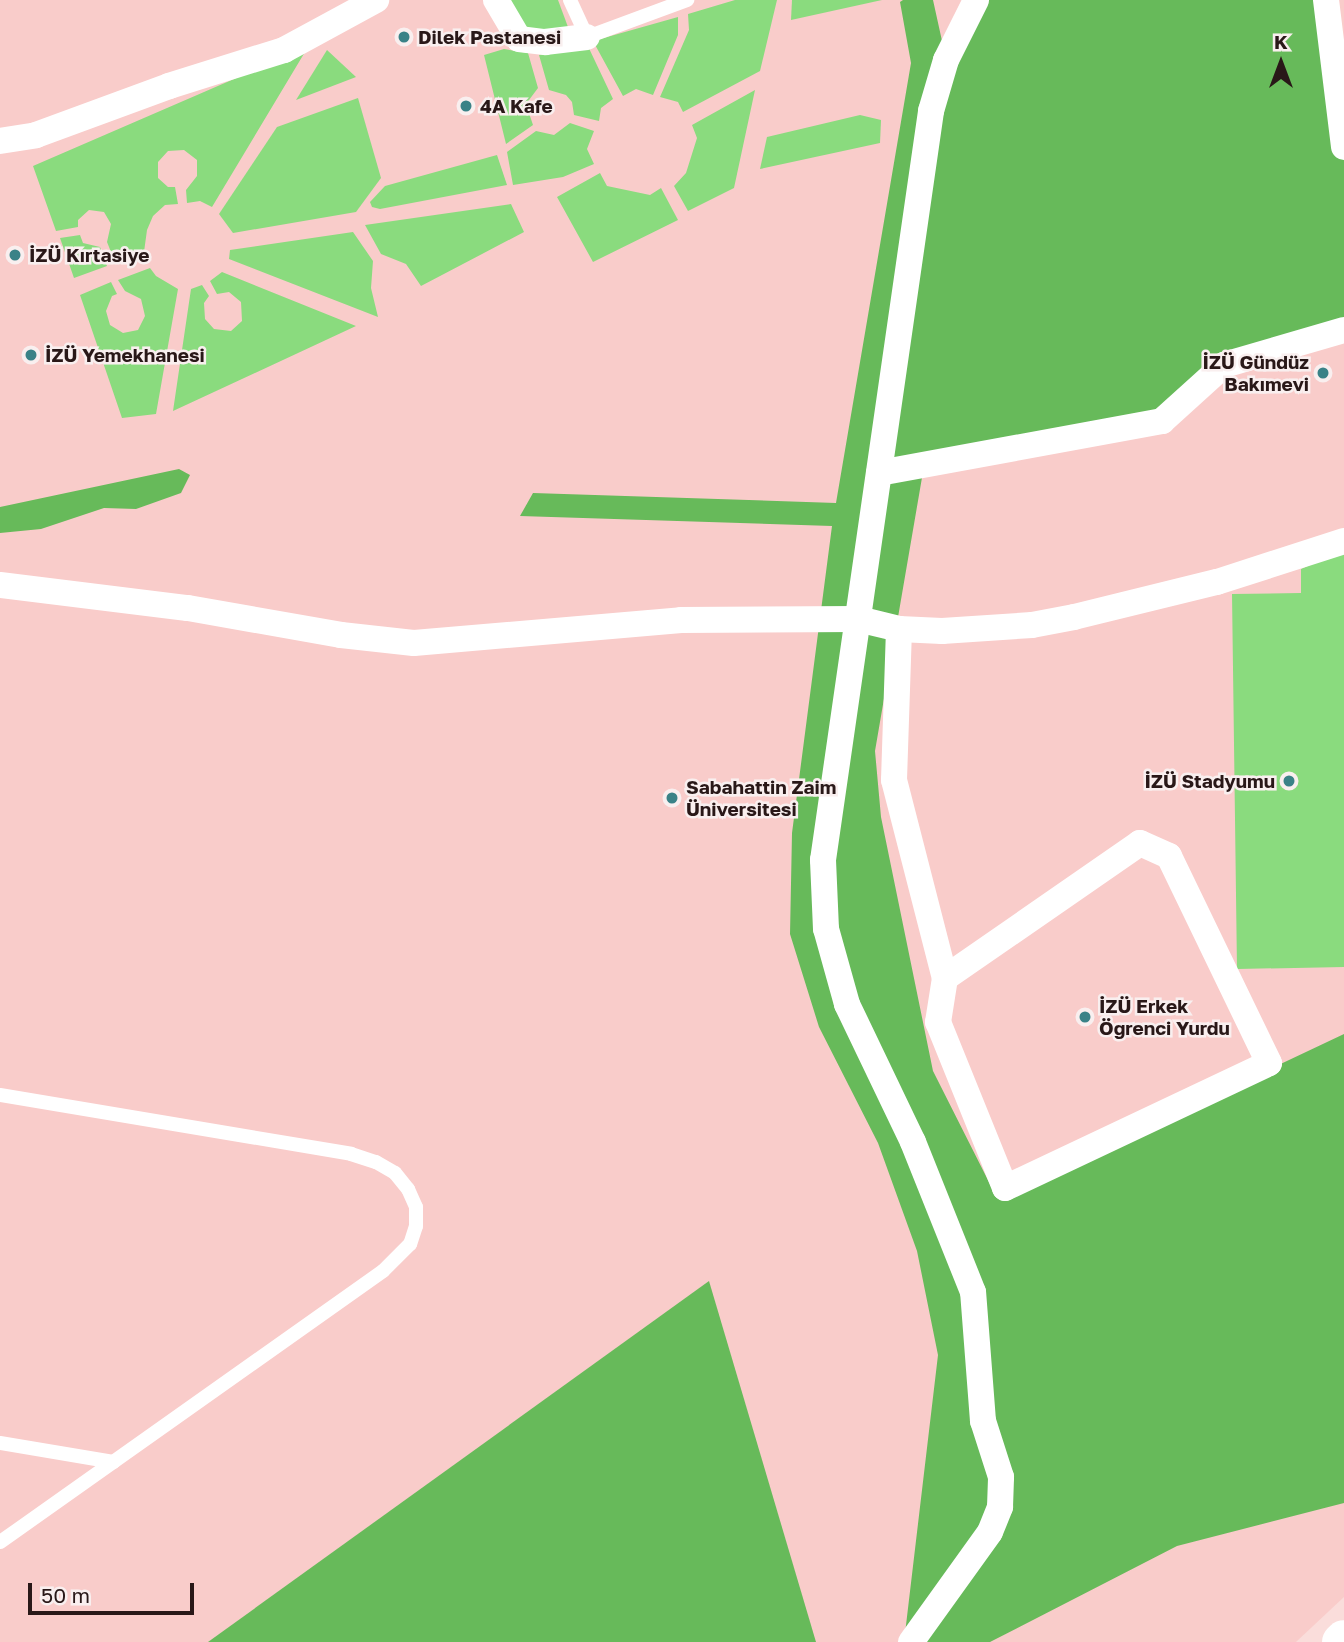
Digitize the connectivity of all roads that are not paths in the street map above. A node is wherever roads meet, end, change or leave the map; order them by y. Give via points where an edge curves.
1 (376, 0) edge
2 (496, 0) edge
3 (570, 0) edge
4 (687, 0) edge
5 (976, 0) edge
6 (1326, 0) edge
7 (587, 37) junction
8 (0, 141) edge
9 (1344, 146) edge
10 (1344, 330) edge
11 (879, 473) junction
12 (1344, 541) edge
13 (0, 585) edge
14 (858, 619) junction
15 (899, 629) junction
16 (945, 978) junction
17 (0, 1095) edge
18 (0, 1443) edge
19 (113, 1462) junction
20 (0, 1542) edge
21 (911, 1642) edge

1 - 8 street via 284,50 36,135
2 - 7 street via 519,39 545,42
3 - 7 lane
4 - 7 lane
5 - 11 street via 946,60 931,111
6 - 9 street
10 - 11 street via 1224,365 1162,421
11 - 14 street
12 - 15 street via 1217,582 1063,619 989,629
13 - 14 street via 414,643 681,621
14 - 15 street
14 - 21 street via 823,860 826,929 847,1004 913,1142 973,1292 984,1421 1000,1477 1000,1507 990,1532
15 - 16 street via 894,780
16 - 16 street via 938,1022 1005,1188 1269,1063 1169,856 1140,843
17 - 19 lane via 351,1154 395,1173 416,1207 410,1244 383,1271
18 - 19 lane
19 - 20 lane

